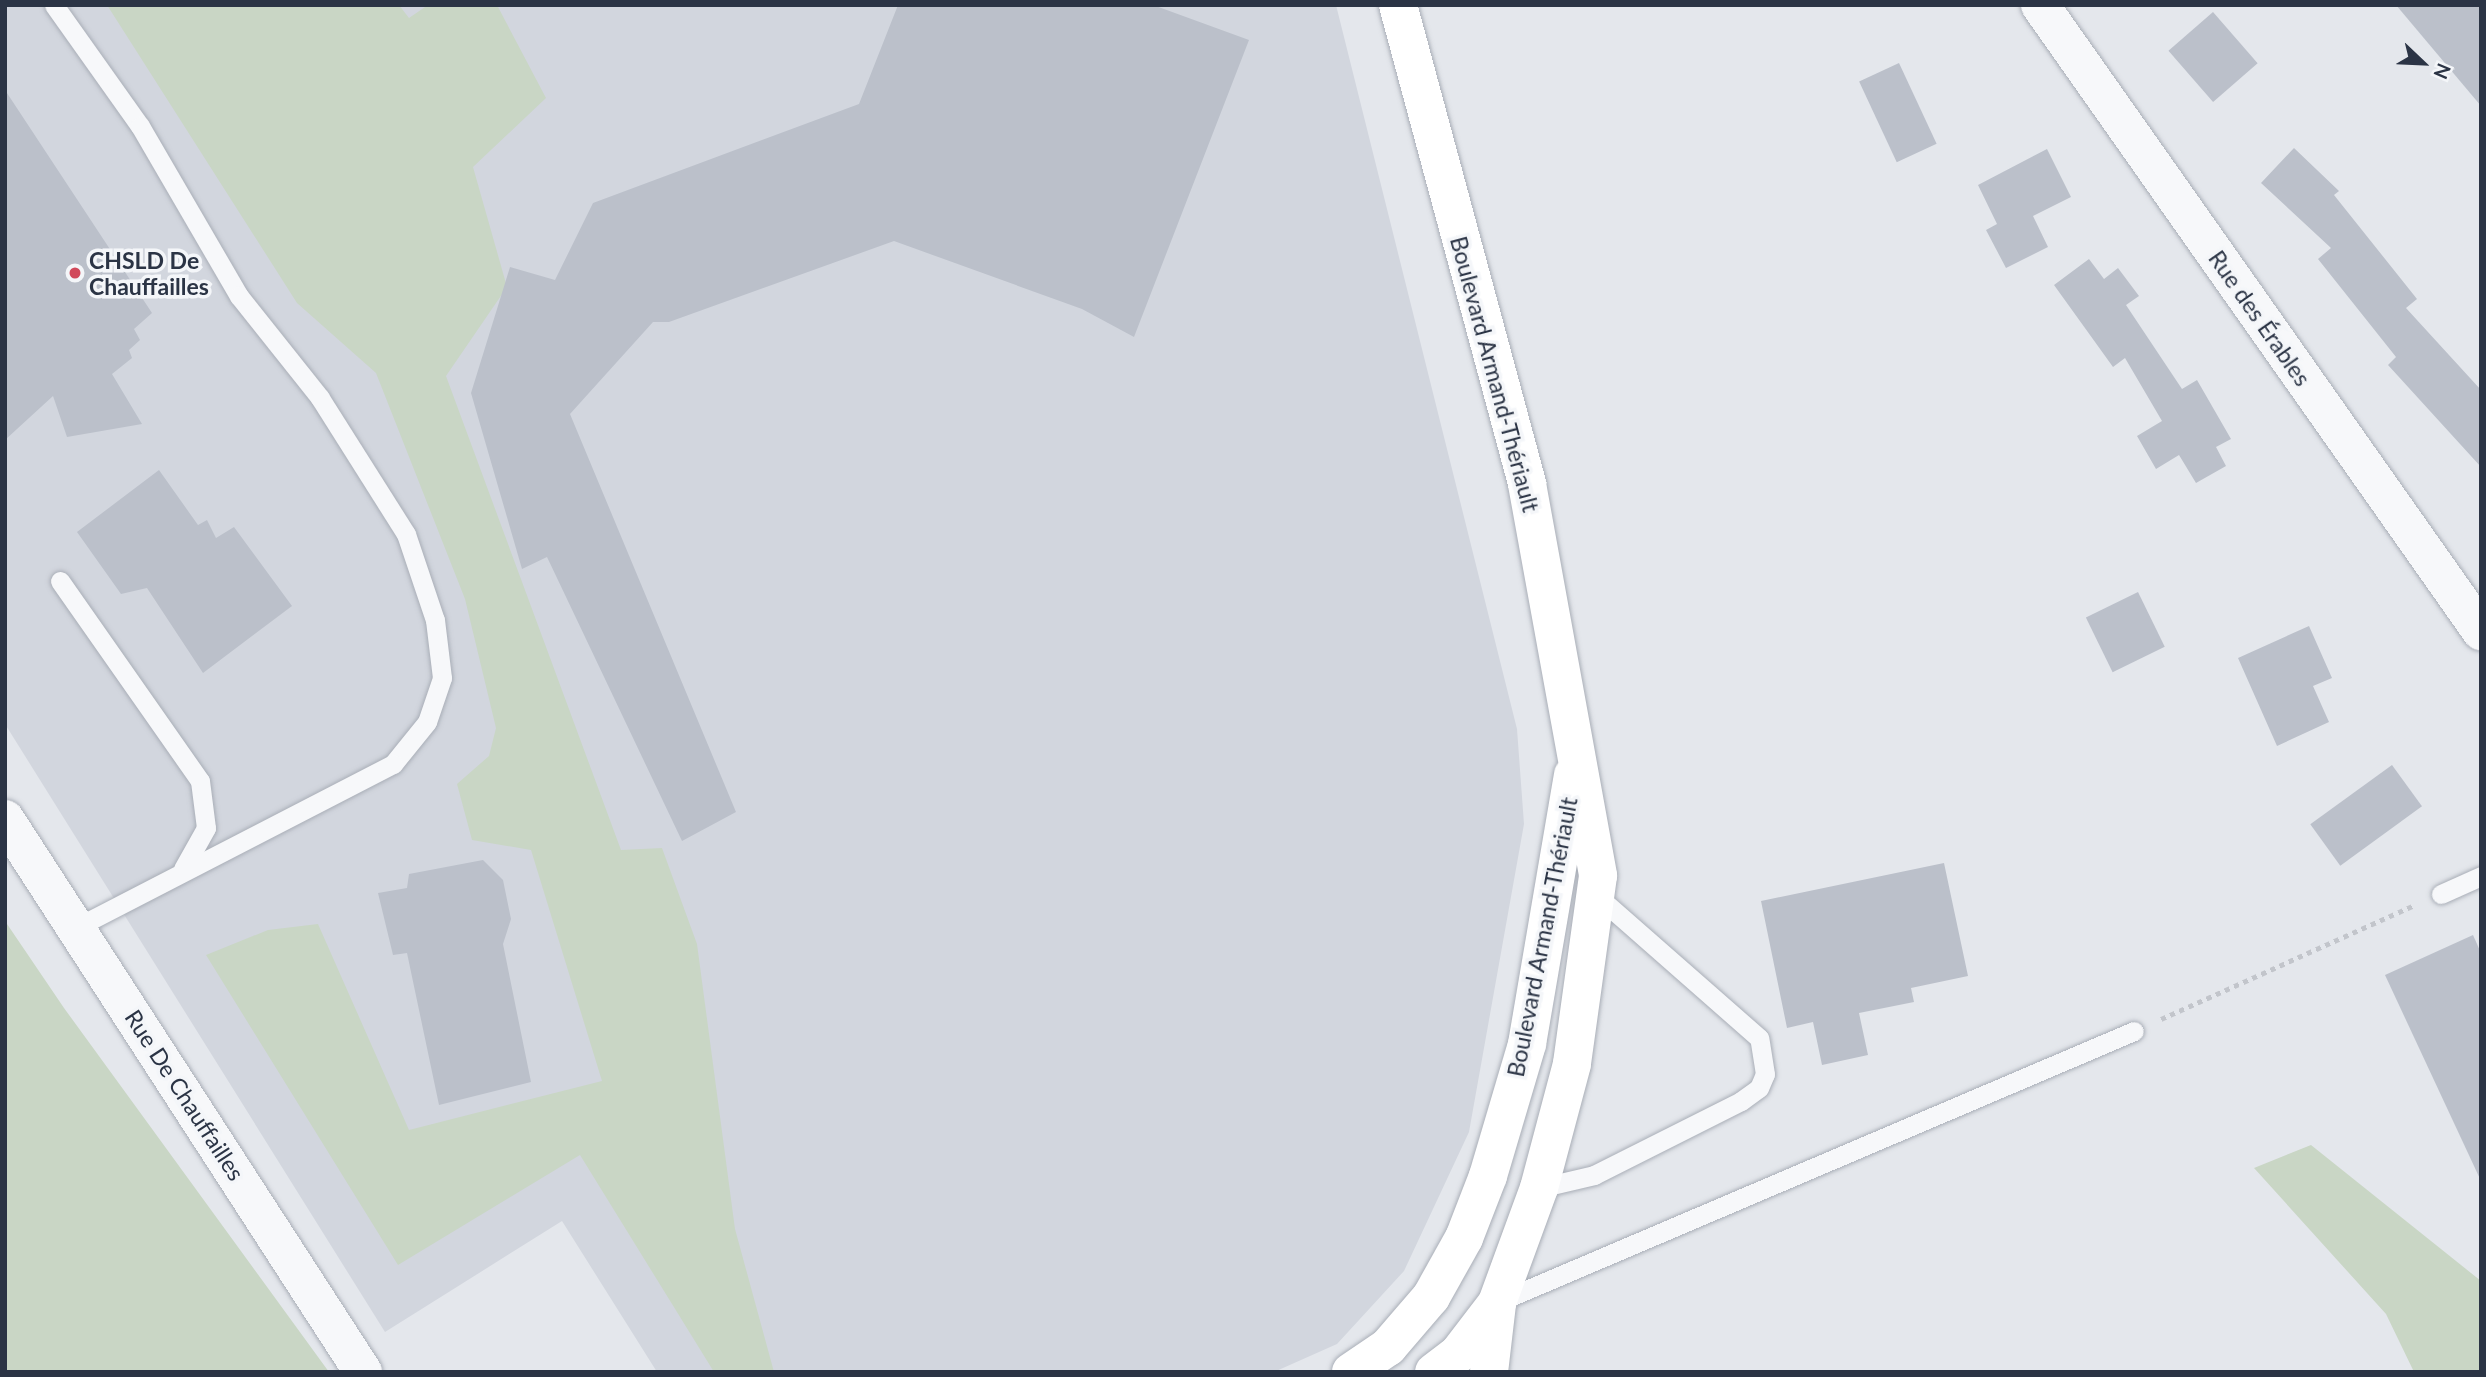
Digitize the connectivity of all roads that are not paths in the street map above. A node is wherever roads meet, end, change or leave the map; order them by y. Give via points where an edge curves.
1 (54, 5) edge
2 (1398, 5) edge
3 (2040, 5) edge
4 (60, 581) dead end
5 (2481, 631) edge
6 (1579, 745) junction
7 (5, 819) edge
8 (183, 869) junction
9 (2481, 876) edge
10 (2441, 894) road end
11 (1596, 895) junction
12 (77, 927) junction
13 (2134, 1031) road end
14 (1539, 1188) junction
15 (1497, 1303) junction
16 (363, 1372) edge
17 (1351, 1372) edge
18 (1434, 1372) edge
19 (1489, 1372) edge

1 - 8 lane via 140,125 239,296 320,398 406,534 435,620 442,678 427,722 393,764
2 - 6 street, Boulevard Armand-Thériault via 1527,484
3 - 5 street, Rue des Érables
4 - 8 lane via 200,781 206,828
6 - 11 street, Boulevard Armand-Thériault
6 - 17 street, Boulevard Armand-Thériault via 1527,1044 1488,1176 1464,1238 1431,1297 1388,1347
7 - 12 street, Rue De Chauffailles
8 - 12 lane
9 - 10 lane
11 - 14 street, Boulevard Armand-Thériault via 1572,1064
11 - 14 lane via 1759,1038 1765,1074 1759,1088 1741,1101 1594,1175
12 - 16 street, Rue De Chauffailles
13 - 15 lane
14 - 15 street, Boulevard Armand-Thériault
15 - 18 street, Boulevard Armand-Thériault via 1458,1354
15 - 19 street

